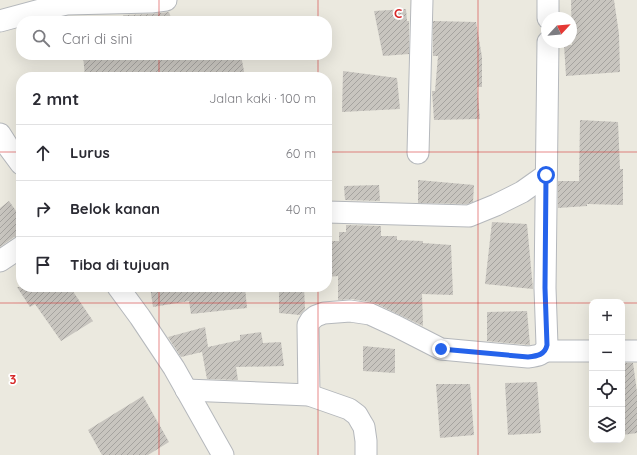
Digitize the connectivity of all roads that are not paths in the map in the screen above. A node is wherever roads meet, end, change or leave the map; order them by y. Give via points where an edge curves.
1 (166, 0) edge
2 (422, 0) edge
3 (548, 0) edge
4 (548, 12) edge
5 (18, 16) edge
6 (16, 17) edge
7 (0, 21) edge
8 (548, 48) edge
9 (0, 134) edge
10 (418, 153) dead end
11 (16, 158) edge
12 (546, 175) junction
13 (332, 212) edge
14 (16, 250) edge
15 (0, 261) edge
16 (122, 292) edge
17 (545, 351) junction
18 (637, 351) edge
19 (589, 352) edge
20 (625, 352) edge
21 (186, 390) junction
22 (309, 395) junction
23 (223, 455) edge
24 (366, 455) edge

1 - 5 street via 67,4
2 - 10 street
3 - 4 street
6 - 7 street
8 - 12 street
9 - 11 street
12 - 13 street via 522,192 469,216
12 - 17 street
14 - 15 street
16 - 21 street via 174,368
17 - 19 street
17 - 22 street via 537,356 528,357 441,349 370,314 350,311 324,313 316,316 308,325
18 - 20 street
21 - 22 street
21 - 23 street
22 - 24 street via 349,409 356,415 364,427

